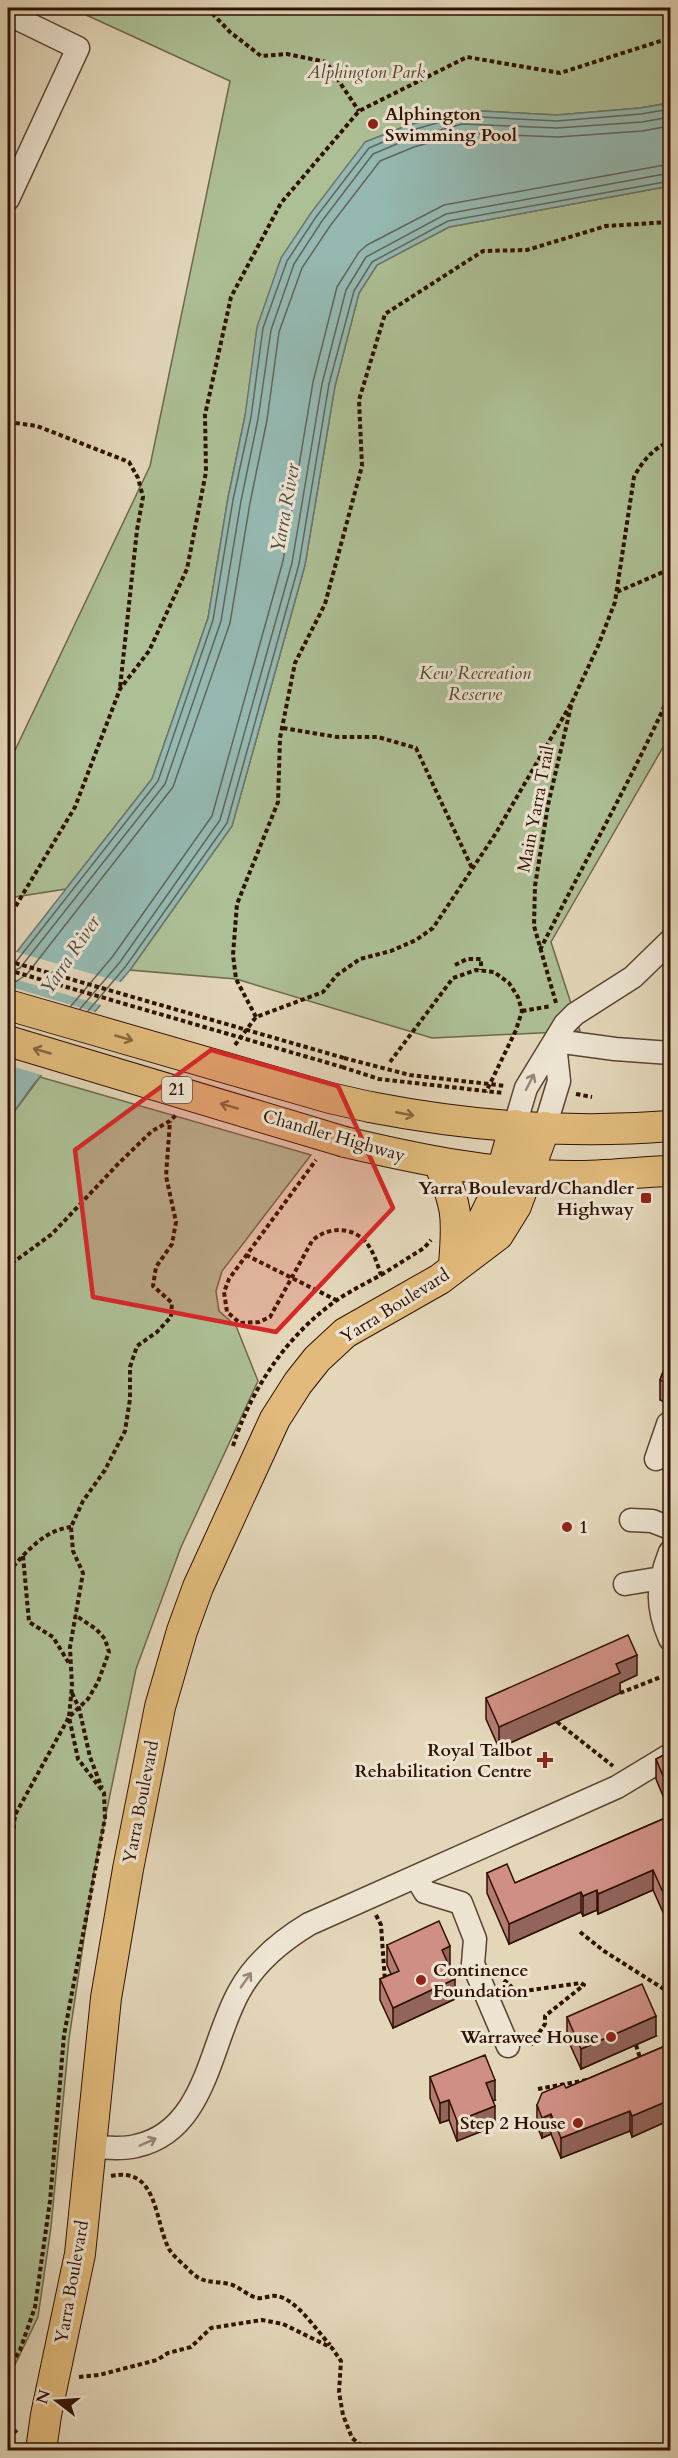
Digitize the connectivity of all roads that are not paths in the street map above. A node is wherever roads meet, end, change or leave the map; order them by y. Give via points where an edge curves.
1 (8, 14) edge
2 (8, 199) edge
3 (670, 941) edge
4 (8, 1005) edge
5 (8, 1041) edge
6 (555, 1042) junction
7 (670, 1053) edge
8 (515, 1125) junction
9 (545, 1126) junction
10 (670, 1126) edge
11 (439, 1163) junction
12 (670, 1170) edge
13 (516, 1172) junction
14 (458, 1266) junction
15 (668, 1424) dead end
16 (656, 1459) edge
17 (631, 1520) dead end
18 (670, 1528) edge
19 (670, 1552) edge
20 (661, 1578) junction
21 (625, 1584) dead end
22 (670, 1639) edge
23 (670, 1755) edge
24 (416, 1876) junction
25 (519, 2046) road end
26 (90, 2146) junction
27 (41, 2451) edge

1 - 2 street via 78,48
3 - 6 street via 633,977 574,1014
4 -> 8 main road, Chandler Highway / 21, bridge via 330,1098 439,1120
11 -> 5 main road, Chandler Highway / 21, bridge via 345,1142
6 - 7 street
8 -> 6 street via 526,1088
6 - 9 street via 559,1081
8 - 9 main road, Chandler Highway / 21
8 - 13 main road, Yarra Boulevard
9 - 10 main road, Chandler Highway / 21
9 - 13 main road, Yarra Boulevard
11 - 13 main road, Chandler Highway / 21
11 - 14 main road via 457,1213
12 - 13 main road, Chandler Highway / 21 via 577,1176
13 - 14 main road, Yarra Boulevard via 503,1229
14 - 26 main road, Yarra Boulevard via 345,1333 317,1359 274,1419 198,1587 171,1665 148,1758 111,1969
15 - 16 street
17 - 18 street via 652,1521
19 - 20 street
20 - 21 street
20 - 22 street via 661,1614
23 - 24 street via 631,1780
24 - 25 street via 425,1892 461,1903 475,1938 473,1964
26 -> 24 street via 138,2146 172,2128 193,2103 240,1988 264,1958 309,1924
26 - 27 main road, Yarra Boulevard via 75,2285

